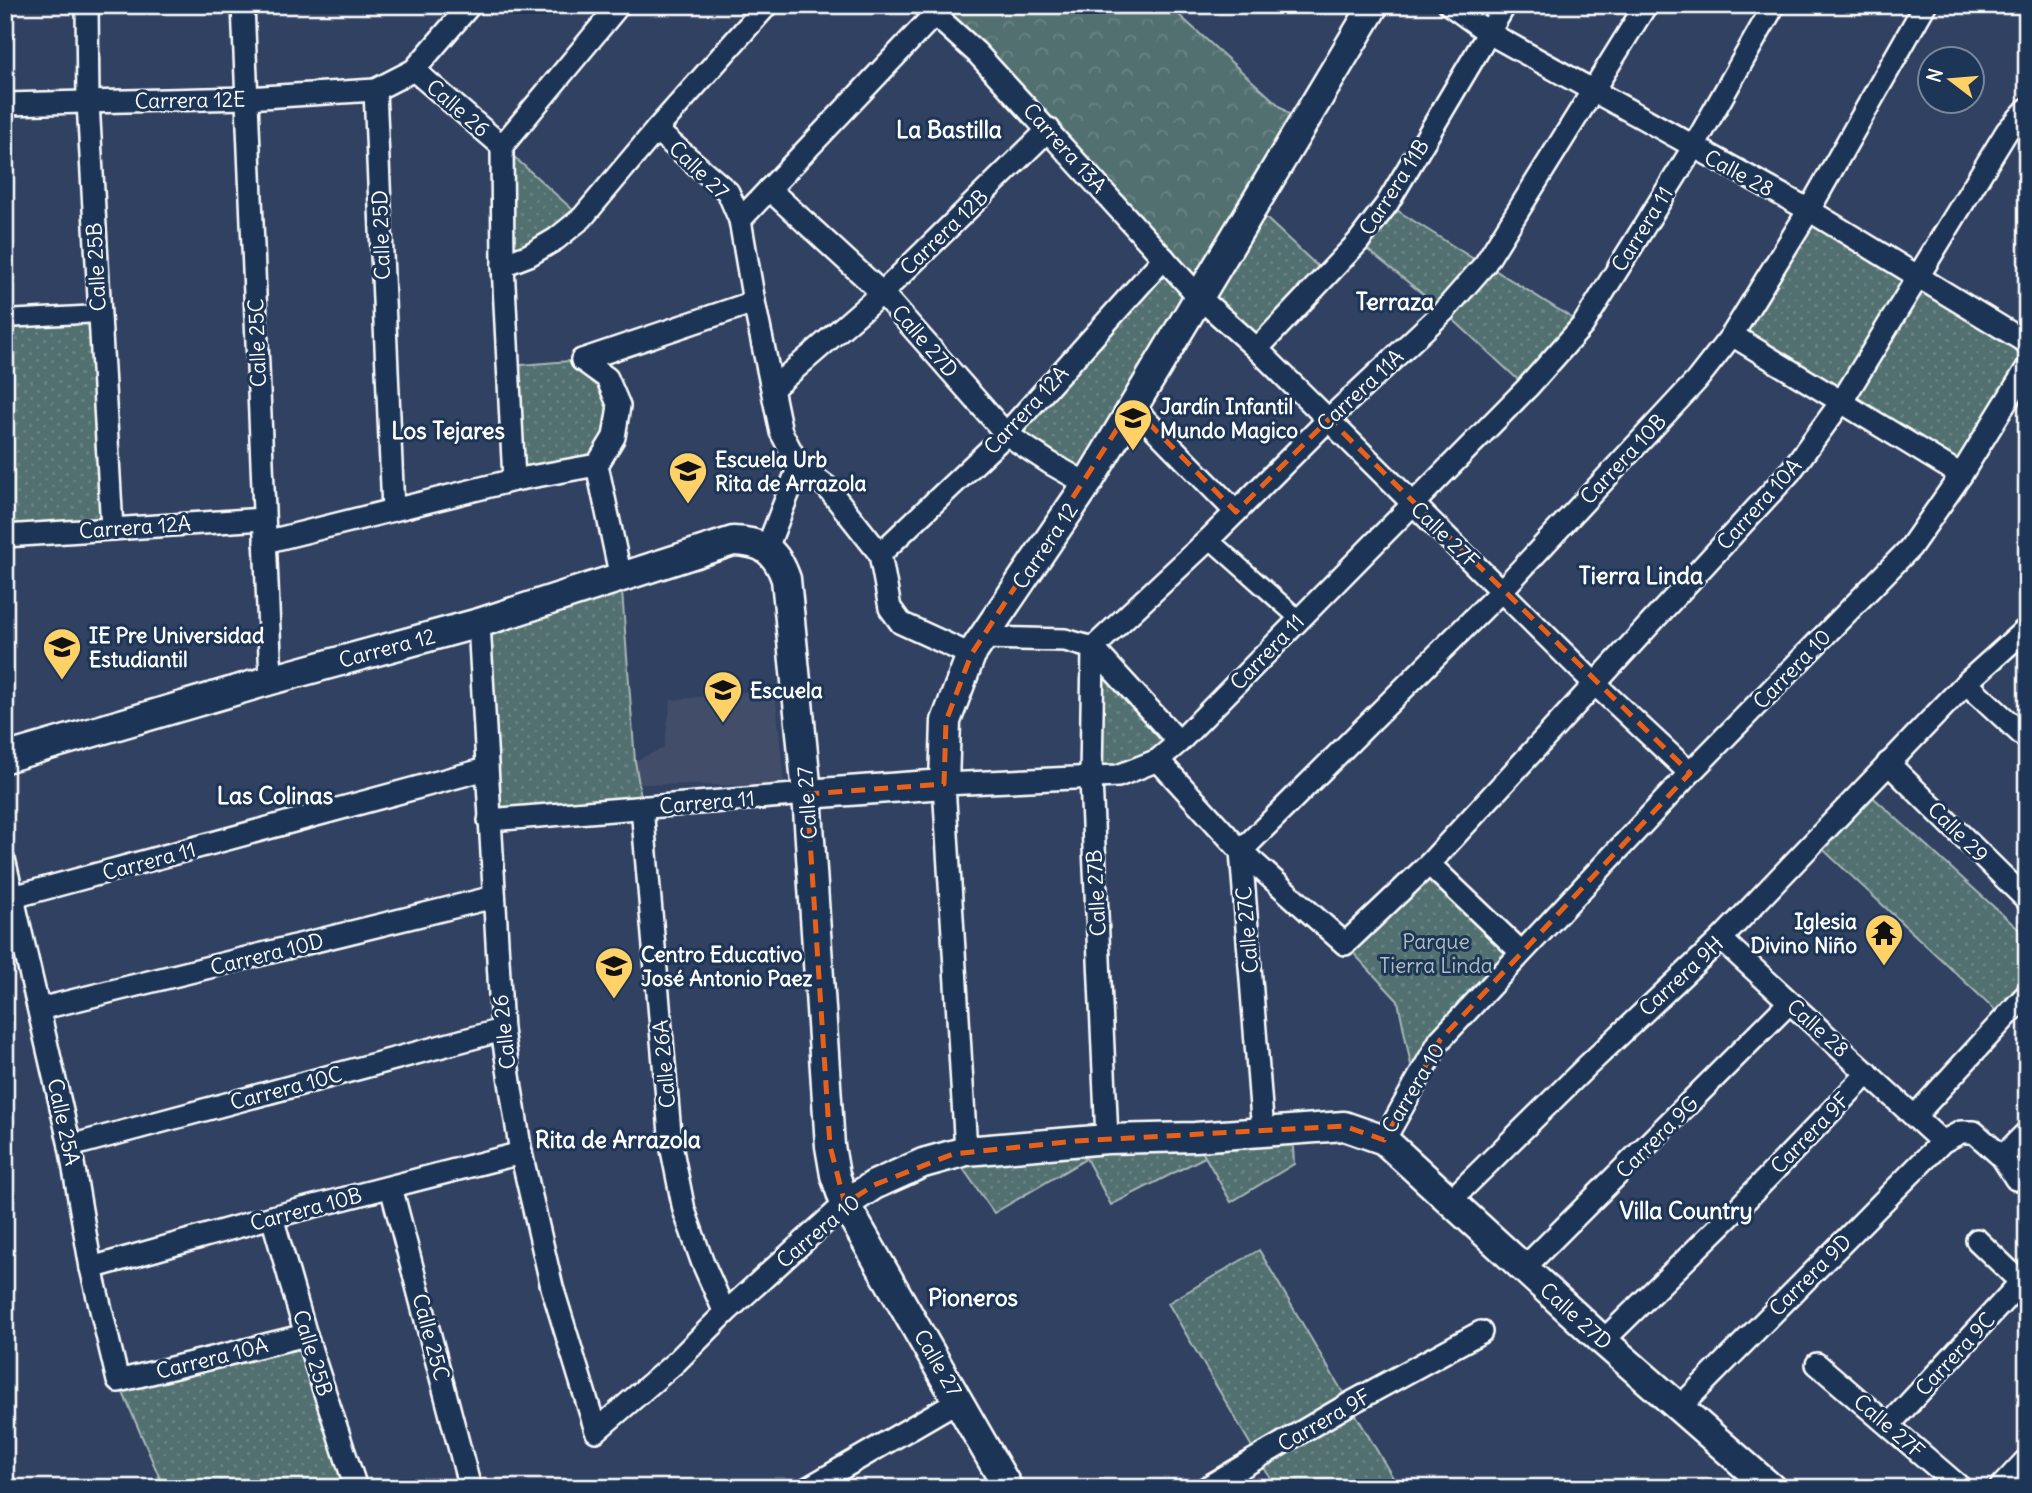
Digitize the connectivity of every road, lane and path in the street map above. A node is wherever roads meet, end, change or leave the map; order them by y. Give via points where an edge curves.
1 (87, 5) edge
2 (243, 5) edge
3 (470, 5) edge
4 (619, 5) edge
5 (766, 5) edge
6 (1374, 5) edge
7 (1450, 5) edge
8 (1505, 5) edge
9 (1646, 5) edge
10 (1774, 5) edge
11 (1925, 5) edge
12 (929, 10) edge
13 (1489, 33) junction
14 (414, 70) junction
15 (375, 90) junction
16 (1593, 93) junction
17 (246, 99) junction
18 (88, 102) junction
19 (5, 104) edge
20 (2027, 108) edge
21 (656, 130) junction
22 (1049, 130) junction
23 (502, 146) junction
24 (1693, 148) junction
25 (769, 189) junction
26 (1809, 211) junction
27 (740, 220) junction
28 (1164, 258) junction
29 (503, 265) junction
30 (1916, 277) junction
31 (882, 293) junction
32 (1200, 298) junction
33 (754, 302) junction
34 (99, 314) junction
35 (5, 319) edge
36 (1732, 335) junction
37 (2027, 343) edge
38 (1257, 349) junction
39 (2027, 369) edge
40 (773, 388) junction
41 (1842, 401) junction
42 (1132, 406) junction
43 (1329, 419) junction
44 (1006, 434) junction
45 (597, 465) junction
46 (799, 466) junction
47 (1961, 475) junction
48 (514, 480) junction
49 (1087, 484) junction
50 (1412, 504) junction
51 (393, 510) junction
52 (1236, 512) junction
53 (264, 519) junction
54 (112, 528) junction
55 (5, 536) edge
56 (1209, 539) junction
57 (265, 542) junction
58 (767, 548) junction
59 (880, 554) junction
60 (621, 578) junction
61 (1502, 590) junction
62 (1299, 619) junction
63 (479, 623) junction
64 (2027, 628) edge
65 (977, 647) junction
66 (1093, 648) junction
67 (271, 680) junction
68 (1966, 683) junction
69 (1595, 684) junction
70 (2027, 739) edge
71 (1179, 742) junction
72 (5, 758) edge
73 (1158, 760) junction
74 (1888, 763) junction
75 (486, 769) junction
76 (1690, 773) junction
77 (1091, 779) junction
78 (944, 785) junction
79 (807, 794) junction
80 (642, 807) junction
81 (489, 820) junction
82 (1241, 851) junction
83 (5, 863) edge
84 (1429, 864) junction
85 (13, 897) junction
86 (494, 897) junction
87 (2027, 900) edge
88 (1721, 939) junction
89 (1521, 952) junction
90 (2027, 994) edge
91 (1789, 1003) junction
92 (39, 1009) junction
93 (502, 1030) junction
94 (1868, 1073) junction
95 (1915, 1116) junction
96 (2027, 1132) edge
97 (1263, 1133) junction
98 (1107, 1139) junction
99 (1384, 1140) junction
100 (1942, 1142) junction
101 (70, 1146) junction
102 (966, 1151) junction
103 (521, 1153) junction
104 (2001, 1157) junction
105 (2016, 1179) dead end
106 (391, 1186) junction
107 (1450, 1201) junction
108 (845, 1203) junction
109 (272, 1217) junction
110 (1977, 1240) dead end
111 (91, 1268) junction
112 (1524, 1268) junction
113 (2024, 1285) edge
114 (724, 1313) junction
115 (1481, 1332) dead end
116 (306, 1335) junction
117 (1603, 1341) junction
118 (1817, 1364) dead end
119 (118, 1381) joint
120 (960, 1400) junction
121 (1679, 1408) junction
122 (1889, 1425) junction
123 (596, 1431) joint
124 (2027, 1460) edge
125 (1768, 1487) edge
126 (356, 1488) edge
127 (470, 1488) edge
128 (808, 1488) edge
129 (1008, 1488) edge
130 (1206, 1488) edge
131 (1961, 1488) edge
132 (2000, 1488) edge

1 - 18 street, Calle 25B
2 - 17 street, Calle 25C
3 - 14 street
4 - 23 street
5 - 21 street
6 - 32 street, Carrera 12
7 - 13 street, Calle 28
8 - 13 street, Carrera 11B
9 - 16 street, Carrera 11A
10 - 24 street, Carrera 11
11 - 26 street, Carrera 10B
12 - 22 street, Carrera 13A via 977,53
12 - 25 street
13 - 16 street, Calle 28
13 - 38 street, Carrera 11B via 1387,204 1358,242
14 - 15 street
14 - 23 street, Calle 26
15 - 17 street, Carrera 12E
15 - 51 street, Calle 25D
16 - 24 street, Calle 28
16 - 43 street, Carrera 11A via 1485,264 1444,311
17 - 18 street, Carrera 12E
17 - 53 street, Calle 25C
18 - 19 street, Carrera 12E
18 - 34 street, Calle 25B
20 - 30 street, Carrera 10A via 2007,131
21 - 27 street, Calle 27 via 728,192
21 - 29 street via 582,218 529,255
22 - 28 street, Carrera 13A
22 - 31 street, Carrera 12B
23 - 29 street
24 - 26 street, Calle 28
24 - 50 street, Carrera 11 via 1583,325
25 - 27 street
25 - 31 street, Calle 27D
26 - 30 street, Calle 28
26 - 36 street, Carrera 10B
27 - 33 street, Calle 27
28 - 32 street, Carrera 13A
28 - 44 street, Carrera 12A
29 - 48 street
30 - 37 street, Calle 28
30 - 41 street, Carrera 10A
31 - 40 street, Carrera 12B
31 - 44 street, Calle 27D
32 - 38 street, Calle 27F
32 - 42 street, Carrera 12
33 - 40 street, Calle 27
33 - 45 street via 582,360 607,378 619,407 614,437
34 - 35 street
34 - 54 street, Calle 25B
36 - 41 street
36 - 61 street, Carrera 10B via 1696,382
38 - 43 street, Calle 27F
39 - 47 street, Carrera 10
40 - 46 street, Calle 27 via 781,432
41 - 47 street
41 - 69 street, Carrera 10A via 1790,472
42 - 49 street, Carrera 12
42 - 52 street
43 - 50 street, Calle 27F
43 - 52 street, Carrera 11A
44 - 49 street, Calle 27D
44 - 59 street, Carrera 12A
45 - 48 street
45 - 60 street
46 - 58 street
46 - 59 street via 827,487
47 - 76 street, Carrera 10 via 1910,548
48 - 51 street
49 - 65 street, Carrera 12
50 - 61 street, Calle 27F
50 - 62 street, Carrera 11
51 - 57 street
52 - 56 street, Carrera 11A
53 - 54 street, Carrera 12A
53 - 57 street, Calle 25C
54 - 55 street, Carrera 12A
56 - 62 street
56 - 66 street, Carrera 11A
57 - 67 street, Calle 25C
58 - 60 street, Carrera 12 via 733,541
58 - 79 street, Calle 27 via 780,562 786,579
59 - 65 street via 890,608 901,623
60 - 63 street, Carrera 12
61 - 69 street, Calle 27F
61 - 82 street, Carrera 10B
62 - 71 street, Carrera 11
63 - 67 street, Carrera 12
63 - 75 street, Calle 26
64 - 68 street, Carrera 9H
65 - 66 street via 1065,640
65 - 78 street, Carrera 12 via 946,720
66 - 71 street
66 - 77 street, Calle 27B
67 - 72 street, Carrera 12
68 - 70 street
68 - 74 street, Carrera 9H
69 - 76 street, Calle 27F
69 - 84 street, Carrera 10A
71 - 73 street, Carrera 11
73 - 77 street, Carrera 11 via 1118,776
73 - 82 street
74 - 87 street, Calle 29
74 - 88 street, Carrera 9H
75 - 81 street, Calle 26
75 - 85 street, Carrera 11
76 - 89 street, Carrera 10
77 - 78 street, Carrera 11
77 - 98 street, Calle 27B
78 - 79 street, Carrera 11
78 - 102 street, Carrera 12
79 - 80 street, Carrera 11
79 - 108 street, Calle 27 via 830,1146
80 - 81 street, Carrera 11
80 - 114 street, Calle 26A via 671,1145 684,1210
81 - 86 street, Calle 26
82 - 84 street, Carrera 10A via 1345,944
82 - 97 street, Calle 27C
83 - 85 street, Calle 25A
84 - 89 street
85 - 92 street, Calle 25A
86 - 92 street, Carrera 10D
86 - 93 street, Calle 26
88 - 91 street, Calle 28
88 - 107 street, Carrera 9H
89 - 99 street, Carrera 10 via 1440,1040
90 - 95 street
91 - 94 street, Calle 28
91 - 112 street, Carrera 9G
92 - 101 street, Calle 25A
93 - 101 street, Carrera 10C
93 - 103 street, Calle 26
94 - 95 street, Calle 28
94 - 117 street, Carrera 9F
95 - 100 street, Calle 28
96 - 104 street
97 - 98 street, Carrera 10
97 - 99 street, Carrera 10 via 1344,1126
98 - 102 street, Carrera 10
99 - 107 street, Calle 27D
100 - 104 street via 1961,1132 1973,1132
100 - 121 street, Carrera 9D
101 - 111 street, Calle 25A
102 - 108 street, Carrera 10 via 923,1163
103 - 106 street, Carrera 10B
103 - 123 street, Calle 26 via 552,1287
104 - 105 street
106 - 109 street, Carrera 10B
106 - 127 street, Calle 25C
107 - 112 street, Calle 27D
108 - 114 street, Carrera 10
108 - 120 street, Calle 27
109 - 111 street, Carrera 10B
109 - 116 street, Calle 25B
110 - 113 street
111 - 119 street, Calle 25A
112 - 117 street, Calle 27D
113 - 122 street, Carrera 9C
114 - 123 street, Carrera 10
115 - 130 street, Carrera 9F
116 - 119 street, Carrera 10A
116 - 126 street, Calle 25B
117 - 121 street, Calle 27D
118 - 122 street, Calle 27F
120 - 128 street
120 - 129 street, Calle 27
121 - 125 street, Calle 27D
122 - 131 street, Calle 27F
124 - 132 street

